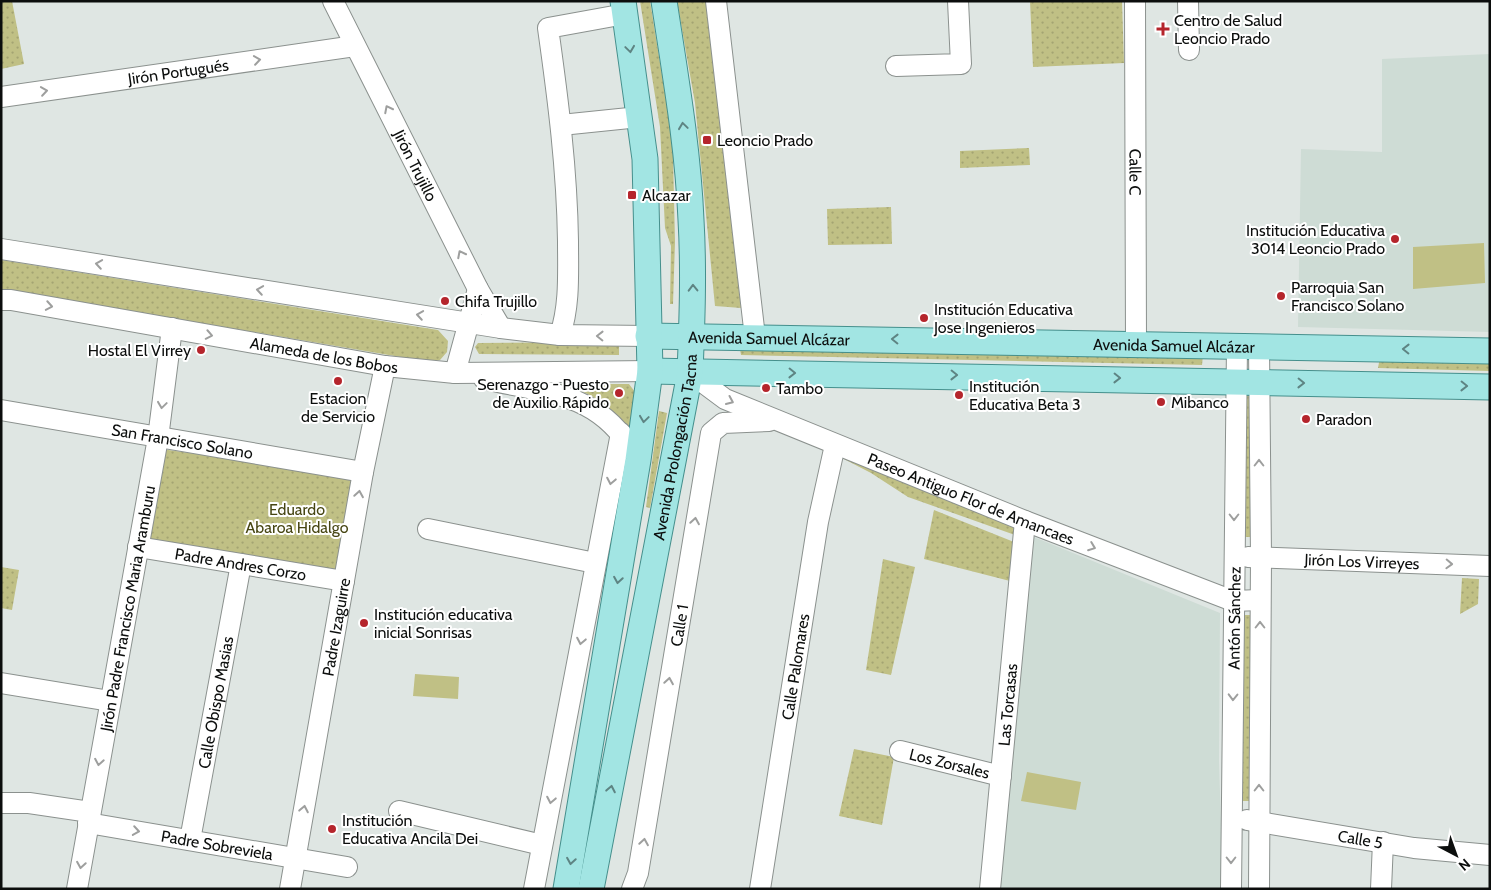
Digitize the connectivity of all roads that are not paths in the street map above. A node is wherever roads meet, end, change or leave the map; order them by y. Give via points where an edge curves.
1 (333, 1) edge
2 (664, 1) edge
3 (716, 1) edge
4 (958, 1) edge
5 (1135, 1) edge
6 (1188, 1) edge
7 (624, 8) edge
8 (356, 46) junction
9 (1189, 50) dead end
10 (896, 66) dead end
11 (1, 97) edge
12 (640, 117) junction
13 (561, 125) junction
14 (1, 249) edge
15 (478, 288) junction
16 (1, 300) edge
17 (469, 322) junction
18 (172, 328) junction
19 (501, 328) junction
20 (560, 335) junction
21 (648, 336) junction
22 (692, 336) junction
23 (755, 337) junction
24 (1136, 343) junction
25 (1248, 346) junction
26 (1490, 351) edge
27 (385, 366) junction
28 (650, 371) junction
29 (455, 373) junction
30 (690, 373) junction
31 (1247, 381) junction
32 (1490, 387) edge
33 (1, 410) edge
34 (779, 421) junction
35 (621, 433) junction
36 (158, 438) junction
37 (836, 445) junction
38 (638, 460) junction
39 (363, 472) junction
40 (1025, 521) junction
41 (428, 529) dead end
42 (138, 547) junction
43 (1234, 556) junction
44 (1261, 557) junction
45 (595, 563) junction
46 (241, 564) junction
47 (1490, 566) edge
48 (344, 581) junction
49 (1260, 600) junction
50 (1233, 601) junction
51 (1, 683) edge
52 (110, 701) junction
53 (900, 751) dead end
54 (1000, 776) junction
55 (1, 803) edge
56 (399, 811) dead end
57 (89, 818) junction
58 (1231, 819) junction
59 (1258, 821) junction
60 (190, 840) junction
61 (1383, 842) junction
62 (542, 845) junction
63 (1490, 855) edge
64 (295, 857) junction
65 (347, 867) dead end
66 (77, 889) edge
67 (290, 889) edge
68 (534, 889) edge
69 (566, 889) edge
70 (591, 889) edge
71 (632, 889) edge
72 (760, 889) edge
73 (990, 889) edge
74 (1231, 889) edge
75 (1259, 889) edge
76 (1381, 889) edge

1 - 8 street, Jirón Trujillo
22 -> 2 main road, Avenida Prolongación Tacna via 692,220 685,145
3 - 23 street
4 - 10 street via 961,64
5 - 24 street, Calle C
6 - 9 street
7 -> 12 main road
7 - 13 street via 548,28
11 -> 8 street, Jirón Portugués
15 -> 8 street, Jirón Trujillo
12 - 13 street
12 - 21 main road via 645,171
13 - 20 street via 568,260 566,315
17 -> 14 street
15 - 17 street
15 - 19 street, Jirón Trujillo
16 -> 18 street, Alameda de los Bobos
17 - 19 street
17 - 29 street
18 -> 27 street, Alameda de los Bobos
18 -> 36 street, Jirón Padre Francisco Maria Aramburu
19 - 20 street
21 -> 20 street
21 - 22 main road, Avenida Samuel Alcázar
21 - 28 main road
22 - 23 main road, Avenida Samuel Alcázar
22 - 30 main road, Avenida Prolongación Tacna
24 -> 23 main road, Avenida Samuel Alcázar
24 - 25 main road, Avenida Samuel Alcázar
26 -> 25 main road, Avenida Samuel Alcázar
25 - 31 street, Antón Sánchez
27 - 29 street, Alameda de los Bobos
27 - 39 street, Padre Izaguirre
28 - 29 street, Alameda de los Bobos
28 - 30 main road, Avenida Samuel Alcázar
28 -> 38 main road
29 - 35 street via 584,403 597,410
30 -> 31 main road, Avenida Samuel Alcázar via 729,371
30 -> 34 street, Paseo Antiguo Flor de Amancaes via 725,399
70 -> 30 main road, Avenida Prolongación Tacna
31 -> 32 main road, Avenida Samuel Alcázar
31 -> 43 street, Antón Sánchez
44 -> 31 street, Antón Sánchez
33 - 36 street, San Francisco Solano
34 - 37 street, Paseo Antiguo Flor de Amancaes
71 -> 34 street, Calle 1 via 638,873 711,433 723,423 734,421
35 - 38 street
35 -> 45 street
36 - 39 street, San Francisco Solano
36 - 42 street, Jirón Padre Francisco Maria Aramburu
37 - 40 street, Paseo Antiguo Flor de Amancaes
37 - 72 street, Calle Palomares via 818,522
38 -> 69 main road
48 -> 39 street, Padre Izaguirre
40 -> 50 street, Paseo Antiguo Flor de Amancaes
40 - 54 street, Las Torcasas
41 - 45 street
42 - 46 street, Padre Andres Corzo
42 - 52 street, Jirón Padre Francisco Maria Aramburu
43 - 44 street, Jirón Los Virreyes
43 - 50 street, Antón Sánchez
44 -> 47 street, Jirón Los Virreyes
44 - 49 street, Antón Sánchez
45 -> 62 street
46 - 48 street, Padre Andres Corzo
46 - 60 street, Calle Obispo Masias
64 -> 48 street, Padre Izaguirre
49 - 50 street, Paseo Antiguo Flor de Amancaes
59 -> 49 street, Antón Sánchez
50 -> 58 street, Antón Sánchez
51 - 52 street
52 -> 57 street, Jirón Padre Francisco Maria Aramburu
53 - 54 street, Los Zorsales
54 - 73 street, Las Torcasas
55 - 57 street, Padre Sobreviela via 30,803
56 - 62 street
57 -> 60 street, Padre Sobreviela
57 -> 66 street, Jirón Padre Francisco Maria Aramburu
58 - 59 street, Calle 5
58 -> 74 street, Antón Sánchez
59 - 61 street, Calle 5
59 - 75 street, Antón Sánchez
60 - 64 street, Padre Sobreviela
61 - 63 street, Calle 5
61 - 76 street
62 - 68 street
64 - 65 street, Padre Sobreviela
64 - 67 street, Padre Izaguirre

